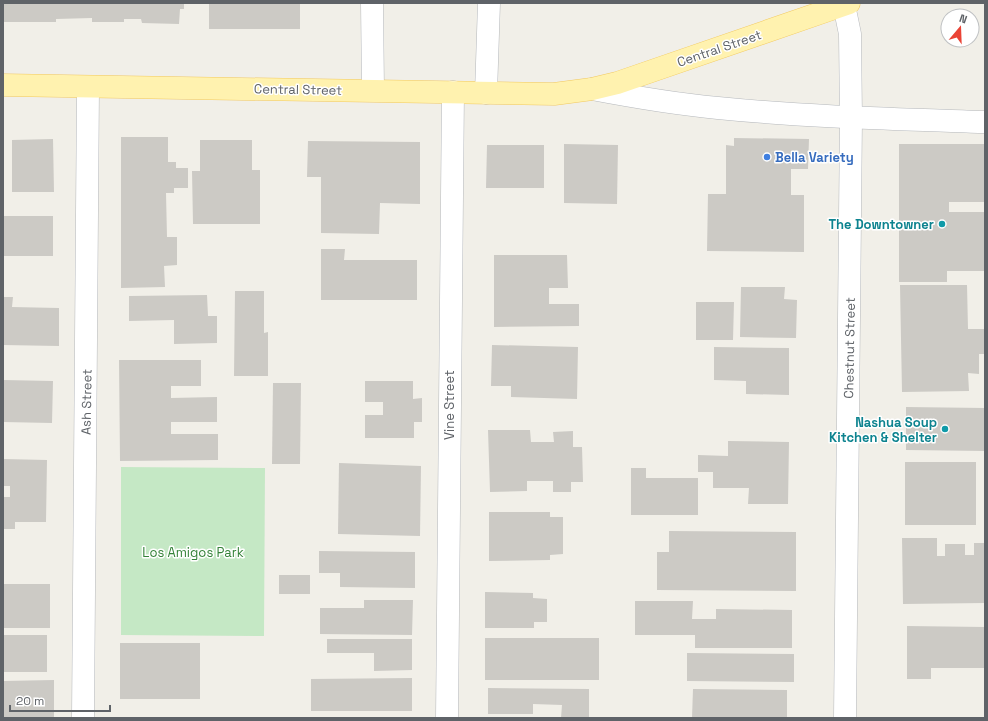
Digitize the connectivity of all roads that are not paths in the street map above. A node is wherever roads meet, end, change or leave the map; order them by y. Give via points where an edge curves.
1 (372, 3) edge
2 (489, 3) edge
3 (846, 4) edge
4 (3, 85) edge
5 (88, 87) junction
6 (592, 89) junction
7 (373, 90) junction
8 (453, 92) junction
9 (486, 93) junction
10 (851, 118) junction
11 (985, 122) edge
12 (83, 718) edge
13 (447, 718) edge
14 (845, 718) edge

1 - 7 street
2 - 9 street
3 - 6 main road, Central Street via 624,81
3 - 10 street, Chestnut Street via 850,34
4 - 5 main road, Central Street
5 - 7 main road, Central Street
5 - 12 street, Ash Street
6 - 9 main road, Central Street via 554,94
6 - 10 street, Central Street via 658,101 719,108
7 - 8 main road, Central Street
8 - 9 main road, Central Street
8 - 13 street, Vine Street
10 - 11 street, Central Street
10 - 14 street, Chestnut Street

